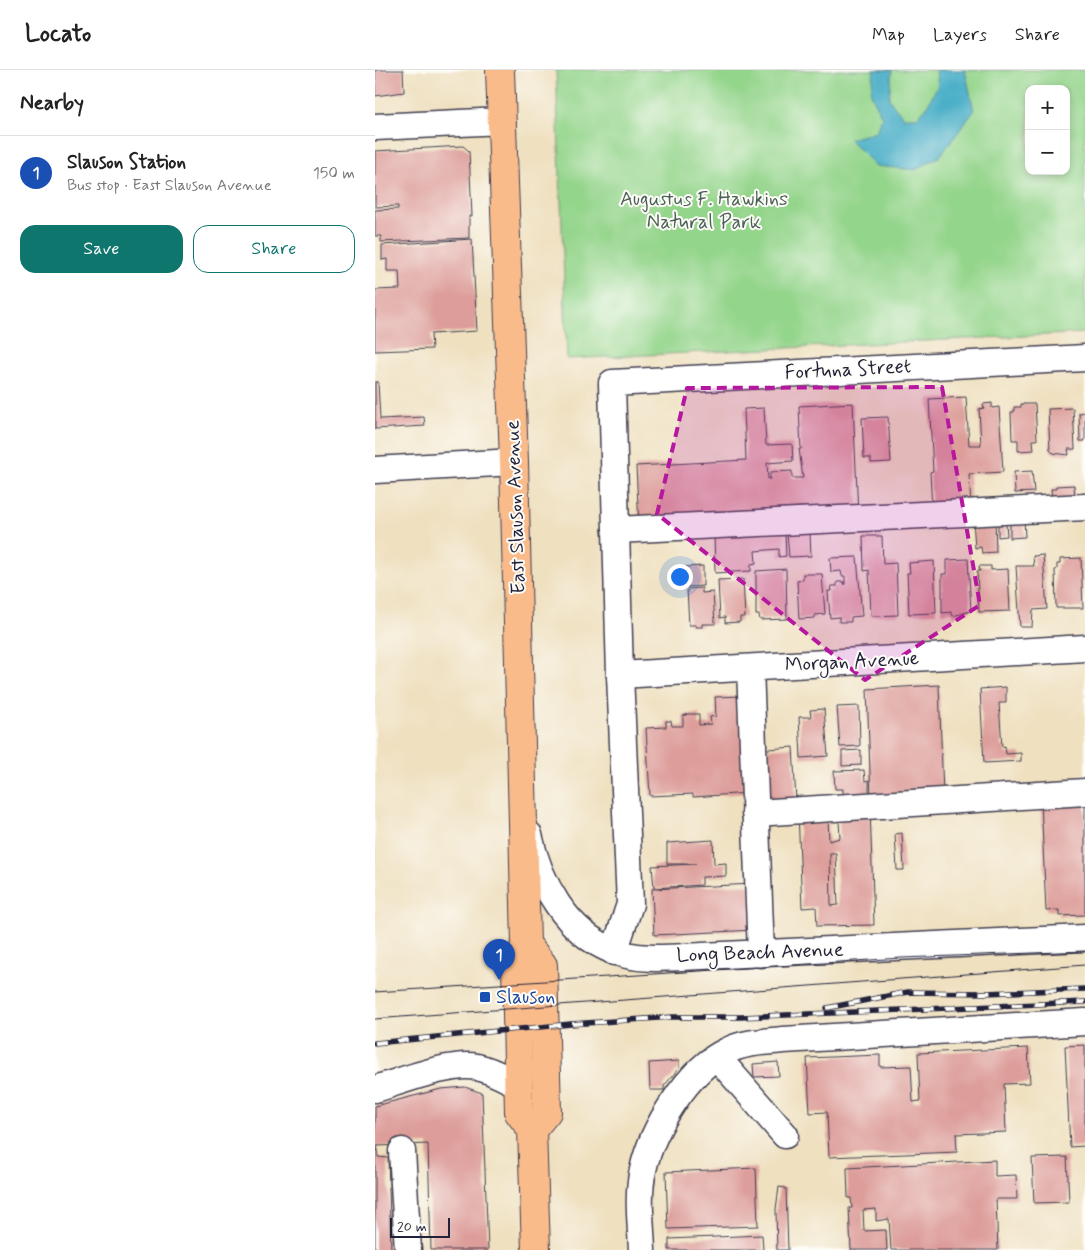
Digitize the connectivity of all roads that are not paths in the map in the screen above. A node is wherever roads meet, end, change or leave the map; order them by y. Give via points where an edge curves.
1 (500, 70) edge
2 (502, 121) junction
3 (375, 127) edge
4 (1085, 358) edge
5 (515, 462) junction
6 (375, 470) edge
7 (1085, 507) edge
8 (616, 530) junction
9 (1085, 648) edge
10 (750, 668) junction
11 (620, 675) junction
12 (1085, 792) edge
13 (523, 808) junction
14 (755, 813) junction
15 (1085, 938) edge
16 (526, 944) junction
17 (614, 952) junction
18 (761, 954) junction
19 (1085, 1022) edge
20 (717, 1057) junction
21 (519, 1085) junction
22 (375, 1090) edge
23 (532, 1130) junction
24 (785, 1135) dead end
25 (402, 1151) dead end
26 (408, 1250) edge
27 (536, 1250) edge
28 (642, 1250) edge

1 - 2 main road, East Slauson Avenue
2 - 3 street
2 - 5 main road, East Slauson Avenue
4 - 8 street, Fortuna Street via 612,383
5 - 6 street
5 - 13 main road, East Slauson Avenue
7 - 8 street
8 - 11 street
9 - 10 street, Morgan Avenue
10 - 11 street, Morgan Avenue
10 - 14 street
11 - 17 street via 629,904
12 - 14 street
13 - 16 main road, East Slauson Avenue
13 - 17 street, Long Beach Avenue via 535,863 547,887 567,917
14 - 18 street
15 - 18 street, Long Beach Avenue
16 - 21 main road, East Slauson Avenue via 516,965
16 - 23 main road via 543,965 547,1112
17 - 18 street, Long Beach Avenue via 645,957
19 - 20 street via 749,1043
20 - 24 street
20 - 28 street via 702,1067 673,1103 655,1136 642,1170
21 - 22 street via 474,1066 417,1076
21 - 23 main road, East Slauson Avenue via 519,1113
23 - 27 main road
25 - 26 street

